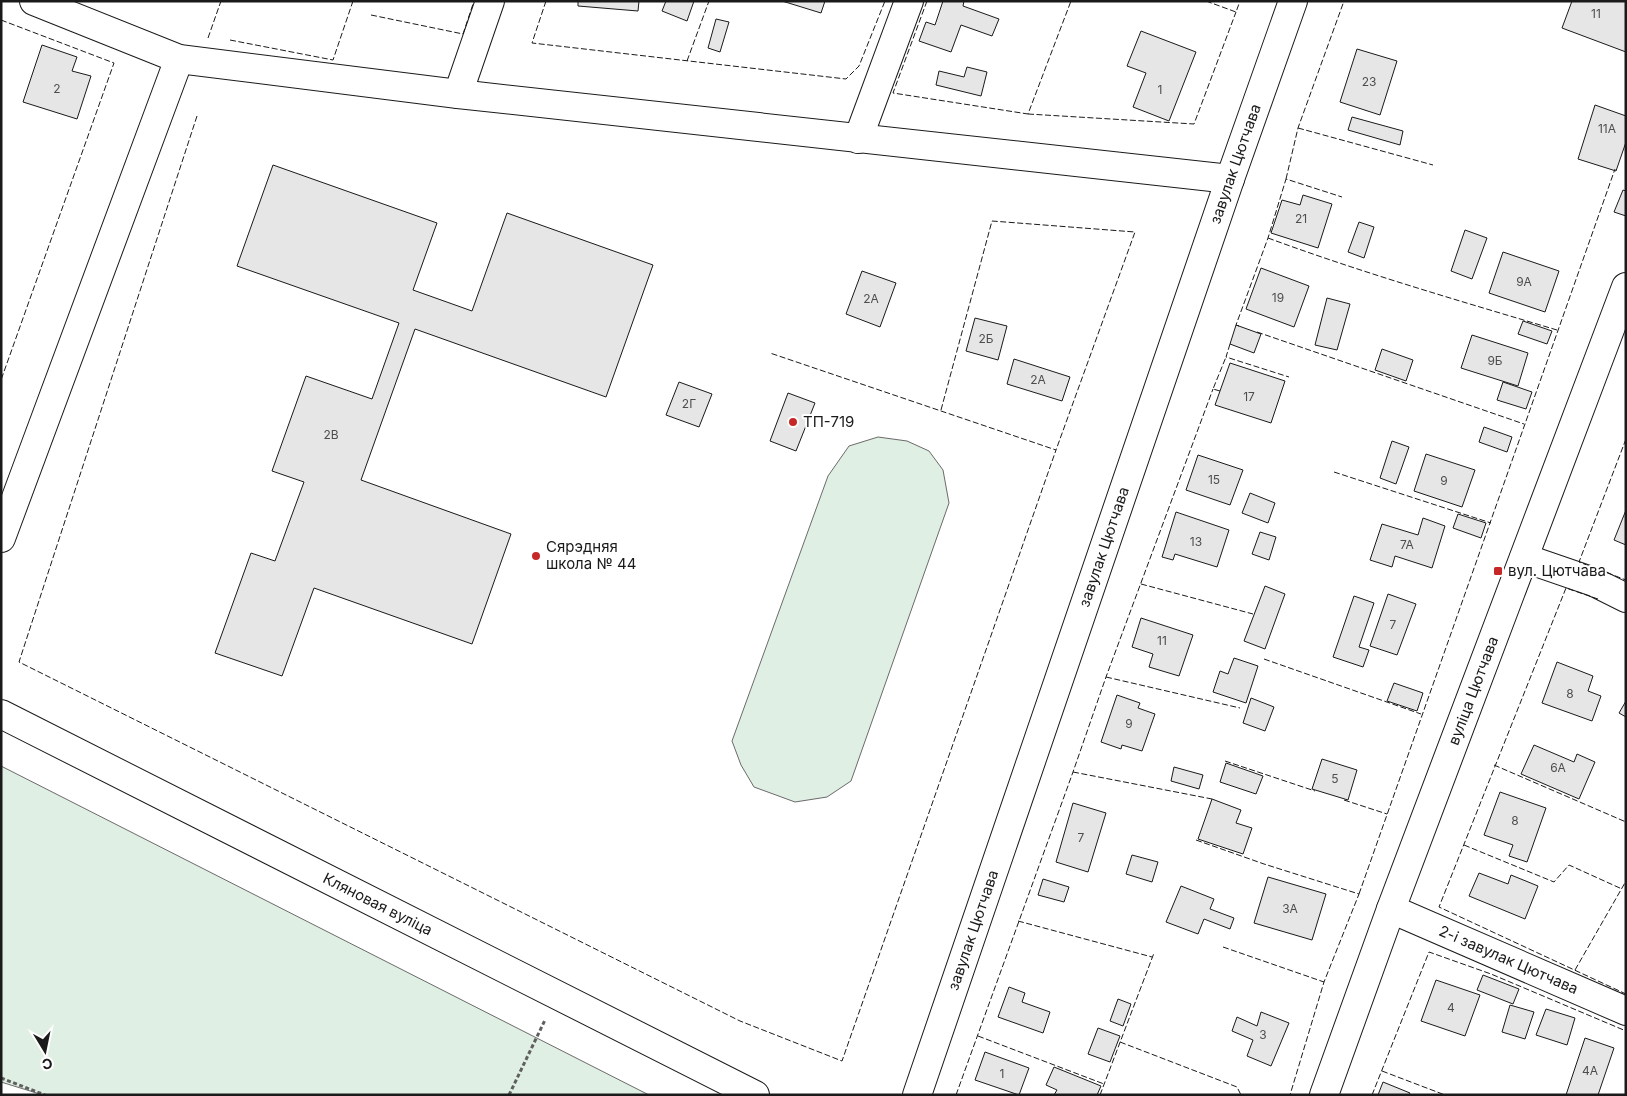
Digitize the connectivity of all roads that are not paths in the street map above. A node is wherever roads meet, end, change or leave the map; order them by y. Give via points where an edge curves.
1 (34, 1) edge
2 (490, 1) edge
3 (909, 1) edge
4 (1293, 1) edge
5 (179, 59) junction
6 (458, 94) junction
7 (858, 139) junction
8 (1230, 179) junction
9 (1624, 301) edge
10 (1, 538) edge
11 (1524, 558) junction
12 (1626, 598) edge
13 (1, 714) edge
14 (1391, 909) junction
15 (1626, 1011) edge
16 (755, 1095) edge
17 (917, 1095) edge
18 (1324, 1095) edge

1 - 5 street
2 - 6 street
3 - 7 street
4 - 8 street, завулак Цютчава
5 - 6 street
5 - 10 street
6 - 7 street
7 - 8 street
8 - 17 street, завулак Цютчава
9 - 11 street, вуліца Цютчава
11 - 12 street via 1594,582
11 - 14 street, вуліца Цютчава
13 - 16 street, Кляновая вуліца
14 - 15 street, 2-і завулак Цютчава
14 - 18 street, вуліца Цютчава

